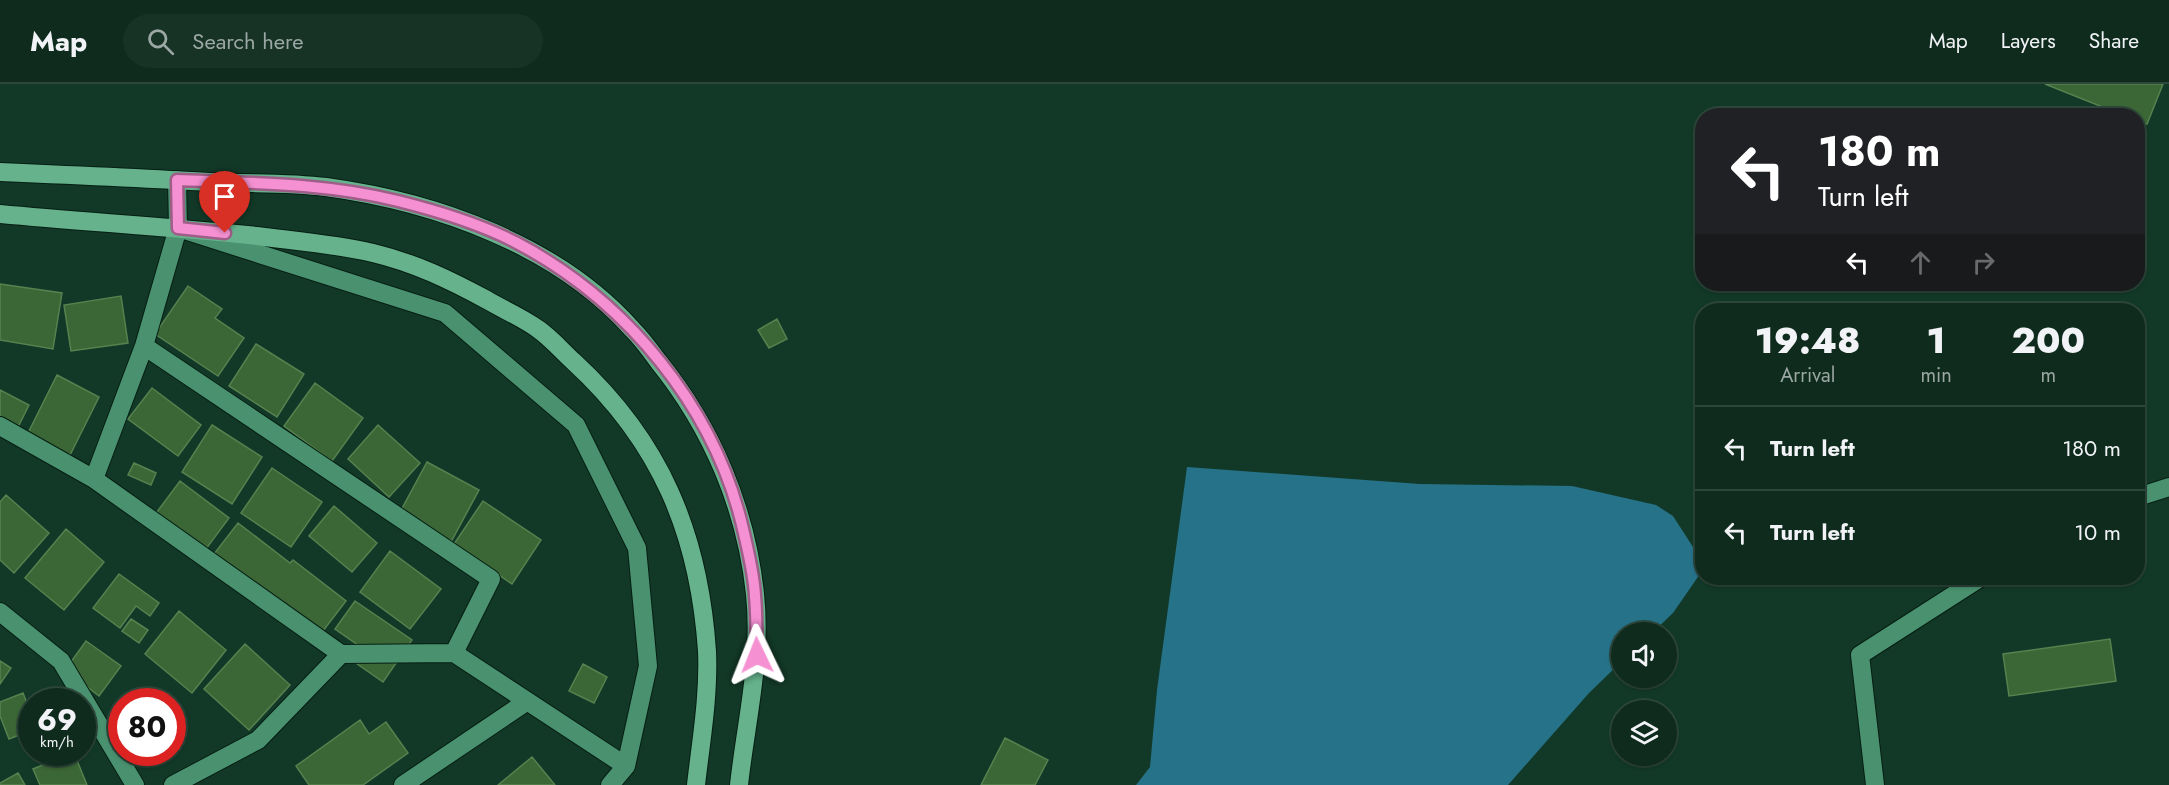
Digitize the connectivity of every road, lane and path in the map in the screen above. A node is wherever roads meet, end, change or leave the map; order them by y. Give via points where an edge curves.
1 (0, 172) edge
2 (177, 180) junction
3 (0, 214) edge
4 (178, 228) junction
5 (144, 346) junction
6 (0, 426) edge
7 (94, 479) junction
8 (2169, 487) edge
9 (2145, 495) edge
10 (1969, 585) edge
11 (0, 612) edge
12 (454, 653) junction
13 (341, 654) junction
14 (526, 702) junction
15 (626, 766) junction
16 (135, 785) edge
17 (173, 785) edge
18 (403, 785) edge
19 (610, 785) edge
20 (696, 785) edge
21 (739, 785) edge
22 (1875, 785) edge

1 - 2 highway
2 - 4 street
2 - 21 highway via 325,187 455,217 516,242 548,261 632,328 675,381 704,427 727,477 743,528 755,594 757,655
3 - 4 highway
4 - 5 street
4 - 15 street via 446,313 576,425 637,548 648,666
4 - 20 highway via 320,243 408,262 446,278 539,329 594,381 640,436 665,479 691,556 701,604 707,681
5 - 7 street
5 - 12 street via 491,579
6 - 7 street
7 - 13 street
8 - 9 street
10 - 22 street via 1860,655
11 - 16 street via 61,661
12 - 13 street
12 - 14 street
13 - 17 street via 258,740
14 - 15 street
14 - 18 street
15 - 19 street

